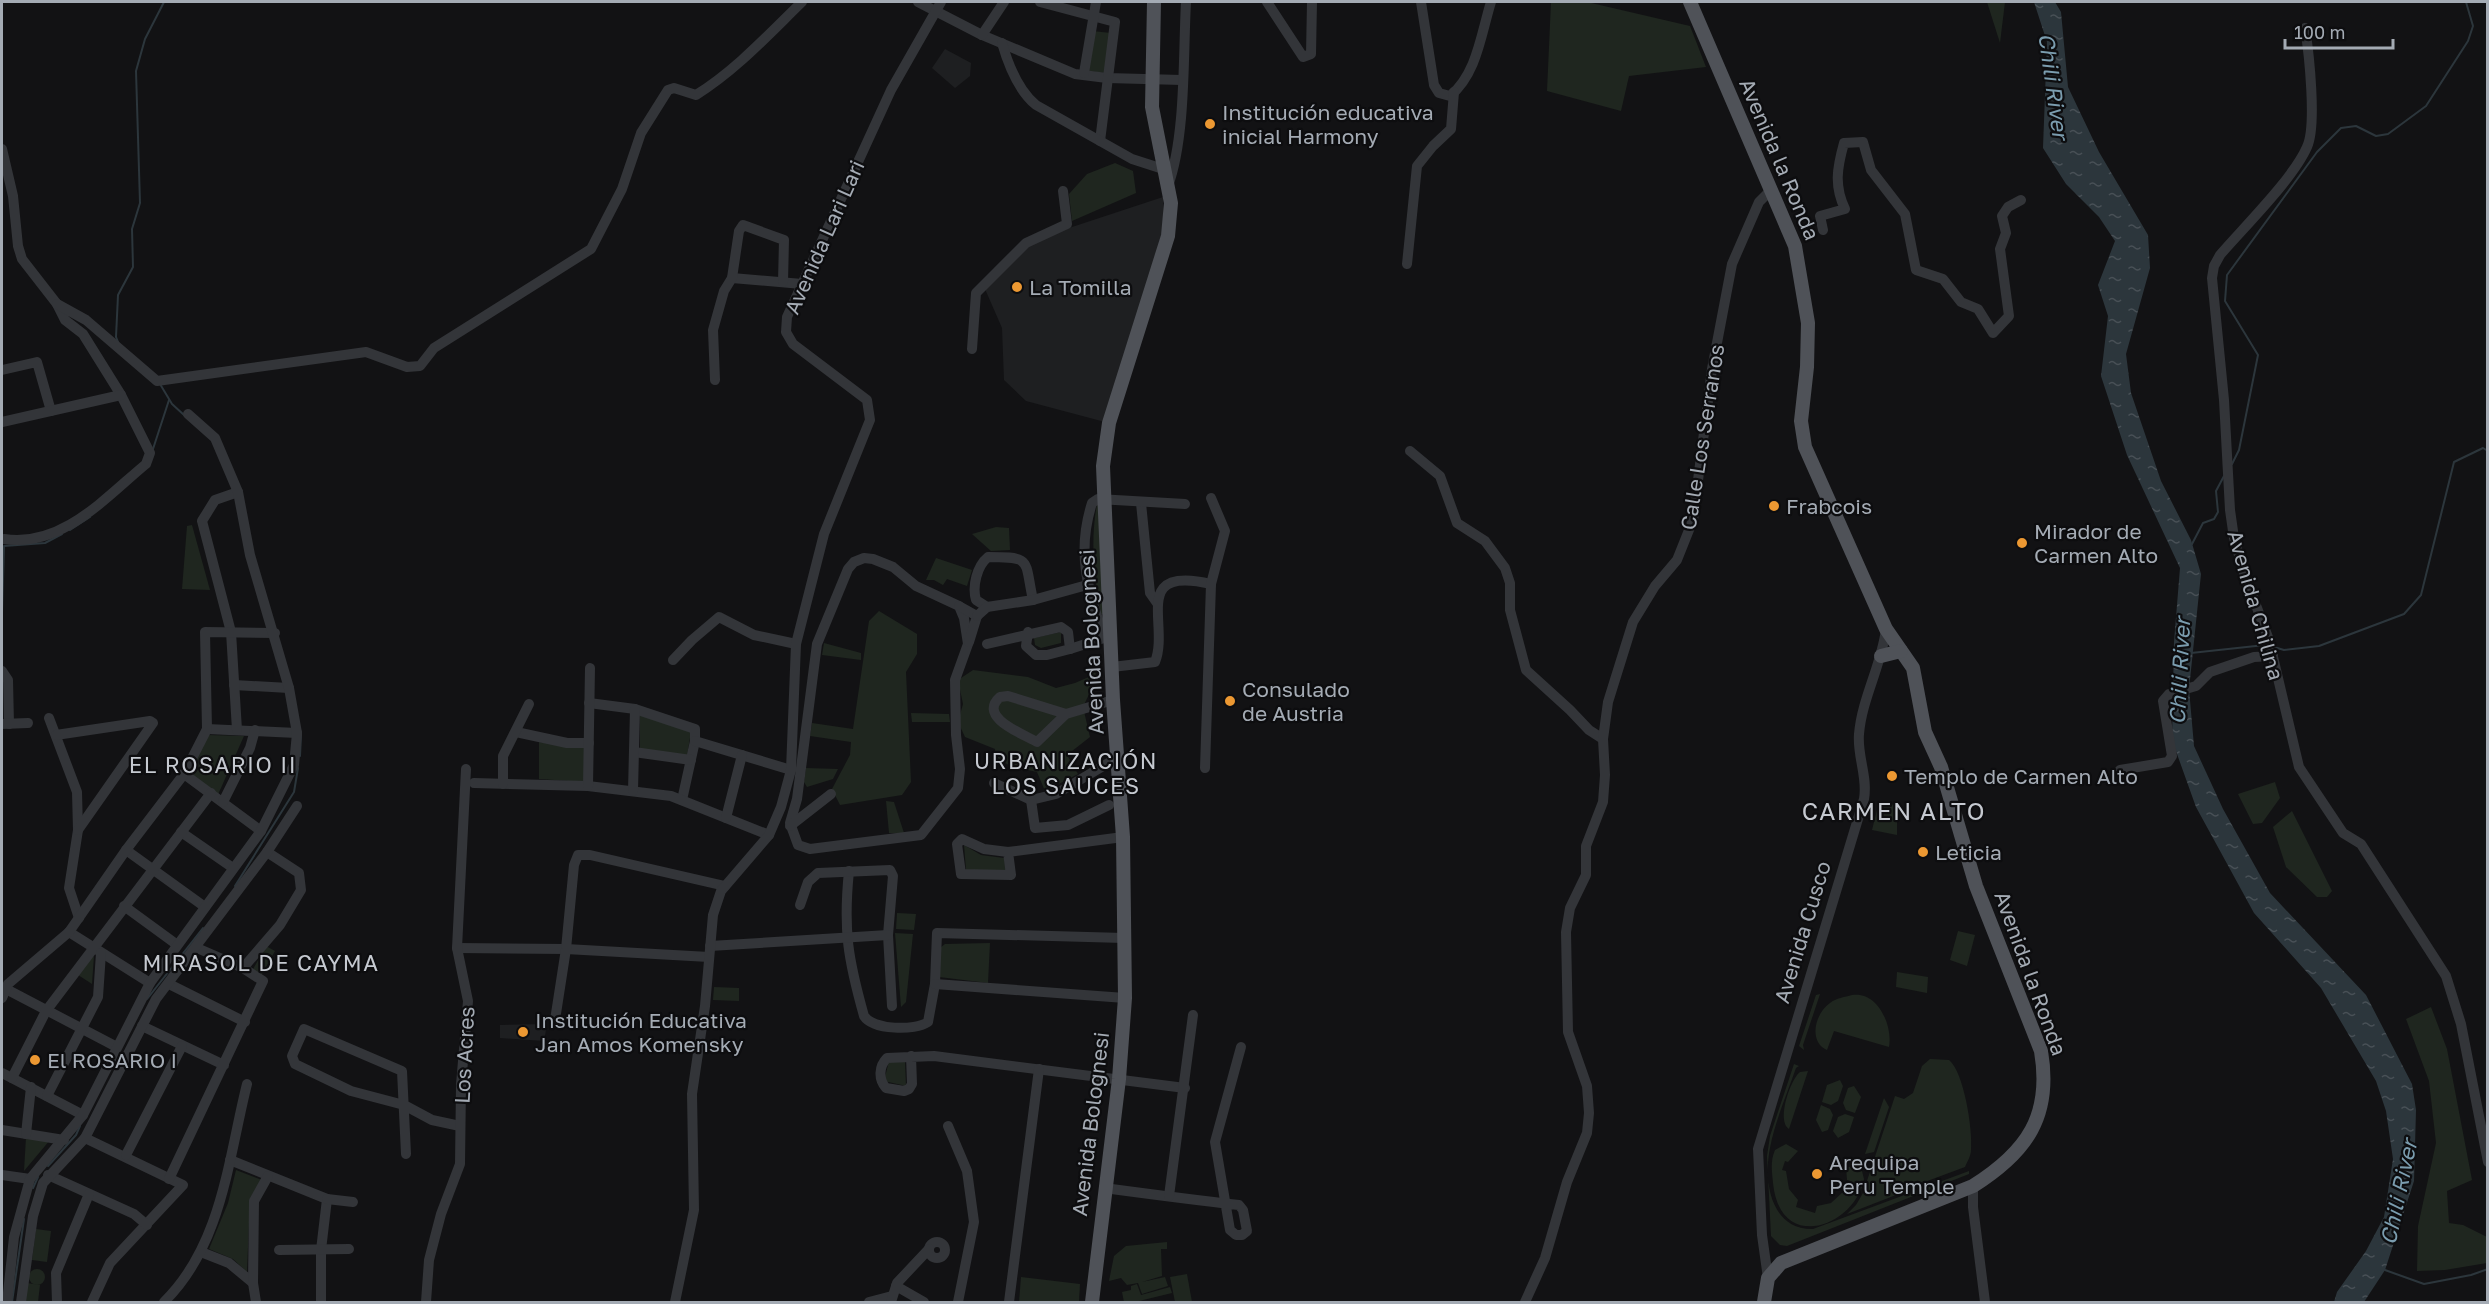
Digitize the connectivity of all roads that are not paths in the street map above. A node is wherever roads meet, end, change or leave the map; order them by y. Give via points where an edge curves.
1 (801, 2) edge
2 (918, 2) edge
3 (1004, 2) edge
4 (1040, 2) edge
5 (1096, 2) edge
6 (1154, 2) edge
7 (1186, 2) edge
8 (1267, 2) edge
9 (1312, 2) edge
10 (1420, 2) edge
11 (1491, 2) edge
12 (1690, 2) edge
13 (938, 6) edge
14 (1092, 17) junction
15 (2305, 28) dead end
16 (982, 35) junction
17 (1002, 43) junction
18 (1084, 74) junction
19 (1107, 78) junction
20 (1151, 80) junction
21 (1182, 80) junction
22 (1454, 93) junction
23 (1100, 141) junction
24 (2, 149) edge
25 (1162, 169) junction
26 (1168, 186) junction
27 (1772, 189) junction
28 (1064, 191) dead end
29 (2021, 200) dead end
30 (1822, 230) dead end
31 (1407, 264) dead end
32 (732, 278) junction
33 (783, 282) junction
34 (802, 284) junction
35 (57, 304) junction
36 (972, 349) dead end
37 (2, 370) edge
38 (714, 380) dead end
39 (122, 395) junction
40 (51, 411) junction
41 (188, 414) dead end
42 (2, 423) edge
43 (1410, 451) dead end
44 (238, 492) junction
45 (1211, 498) dead end
46 (1105, 500) junction
47 (1141, 503) junction
48 (1185, 504) dead end
49 (4, 539) dead end
50 (1211, 584) junction
51 (1087, 585) junction
52 (1033, 600) junction
53 (1157, 603) junction
54 (958, 606) junction
55 (987, 607) junction
56 (977, 616) junction
57 (1886, 628) junction
58 (231, 632) junction
59 (1028, 632) junction
60 (275, 633) junction
61 (1107, 639) junction
62 (968, 644) junction
63 (987, 644) dead end
64 (796, 645) junction
65 (2271, 648) junction
66 (1070, 649) junction
67 (1901, 651) junction
68 (1881, 657) junction
69 (673, 660) dead end
70 (1112, 667) junction
71 (590, 668) dead end
72 (4, 677) edge
73 (234, 685) junction
74 (289, 688) junction
75 (1113, 700) junction
76 (589, 703) junction
77 (529, 704) dead end
78 (635, 709) junction
79 (1066, 714) junction
80 (49, 718) dead end
81 (27, 723) dead end
82 (5, 724) edge
83 (207, 729) junction
84 (237, 729) junction
85 (255, 730) junction
86 (516, 732) junction
87 (297, 733) junction
88 (56, 735) junction
89 (1603, 739) junction
90 (695, 741) junction
91 (589, 743) junction
92 (634, 752) junction
93 (742, 755) junction
94 (691, 760) junction
95 (1117, 761) junction
96 (1205, 768) dead end
97 (466, 769) dead end
98 (791, 770) junction
99 (2120, 770) dead end
100 (184, 774) junction
101 (474, 783) dead end
102 (994, 783) dead end
103 (503, 784) junction
104 (588, 786) junction
105 (633, 791) junction
106 (211, 793) junction
107 (831, 794) dead end
108 (682, 800) junction
109 (1031, 800) junction
110 (223, 802) junction
111 (1109, 805) dead end
112 (297, 806) dead end
113 (782, 807) junction
114 (792, 812) junction
115 (726, 818) junction
116 (790, 826) junction
117 (78, 830) junction
118 (261, 831) junction
119 (181, 832) junction
120 (769, 835) junction
121 (1123, 837) junction
122 (126, 850) junction
123 (267, 852) junction
124 (1008, 852) junction
125 (233, 868) junction
126 (152, 869) junction
127 (849, 871) junction
128 (725, 886) junction
129 (800, 905) dead end
130 (124, 906) junction
131 (205, 908) junction
132 (79, 918) junction
133 (69, 932) junction
134 (888, 935) junction
135 (846, 938) junction
136 (1124, 938) junction
137 (176, 944) junction
138 (197, 948) junction
139 (457, 948) junction
140 (566, 949) junction
141 (98, 950) junction
142 (710, 951) junction
143 (243, 968) junction
144 (150, 983) junction
145 (169, 984) junction
146 (935, 984) junction
147 (4, 993) edge
148 (1125, 998) junction
149 (892, 1006) dead end
150 (46, 1011) junction
151 (1192, 1016) dead end
152 (555, 1020) dead end
153 (245, 1022) junction
154 (142, 1026) junction
155 (81, 1029) junction
156 (182, 1046) junction
157 (115, 1047) junction
158 (1241, 1047) dead end
159 (911, 1056) dead end
160 (224, 1065) junction
161 (1039, 1069) junction
162 (7, 1075) edge
163 (1119, 1079) junction
164 (247, 1084) dead end
165 (31, 1087) junction
166 (1185, 1088) junction
167 (47, 1096) junction
168 (404, 1105) junction
169 (83, 1114) junction
170 (460, 1126) junction
171 (948, 1126) dead end
172 (2, 1130) edge
173 (27, 1134) junction
174 (85, 1138) junction
175 (64, 1140) junction
176 (406, 1154) dead end
177 (126, 1155) junction
178 (230, 1160) junction
179 (2487, 1162) edge
180 (2, 1175) edge
181 (48, 1175) junction
182 (268, 1176) junction
183 (30, 1179) junction
184 (169, 1179) junction
185 (1973, 1186) junction
186 (1104, 1188) junction
187 (89, 1194) junction
188 (1169, 1196) junction
189 (327, 1199) junction
190 (353, 1202) dead end
191 (147, 1225) junction
192 (349, 1249) dead end
193 (929, 1249) dead end
194 (1764, 1249) junction
195 (279, 1250) dead end
196 (321, 1250) junction
197 (201, 1252) junction
198 (1781, 1263) junction
199 (1768, 1278) junction
200 (253, 1283) junction
201 (893, 1295) edge
202 (7, 1302) edge
203 (21, 1302) edge
204 (57, 1302) edge
205 (92, 1302) edge
206 (164, 1302) edge
207 (256, 1302) edge
208 (321, 1302) edge
209 (426, 1302) edge
210 (675, 1302) edge
211 (869, 1302) edge
212 (924, 1302) edge
213 (958, 1302) edge
214 (1009, 1302) edge
215 (1092, 1302) edge
216 (1525, 1302) edge
217 (1764, 1302) edge
218 (1985, 1302) edge

1 - 35 street via 733,69 696,95 674,88 668,90 641,133 622,189 591,249 434,348 420,366 407,367 366,352 157,381 86,320
2 - 13 street
3 - 16 street
4 - 14 street
5 - 14 street
6 - 20 main road, Avenida Bolognesi
7 - 21 street
8 - 9 street via 1303,57 1311,54
10 - 22 street via 1434,85 1439,93
11 - 22 street via 1471,67 1463,85
12 - 27 main road, Avenida la Ronda
13 - 16 street
13 - 34 street, Avenida Lari Lari via 891,90
14 - 18 street
14 - 19 street via 1115,22
15 - 65 street, Avenida Chilina via 2312,122 2308,147 2220,255 2212,278 2234,538
16 - 17 street
17 - 18 street via 1064,71
17 - 23 street via 1028,98
18 - 19 street
19 - 20 street
19 - 23 street
20 - 21 street
20 - 25 main road, Avenida Bolognesi
21 - 26 street via 1176,159
22 - 31 street via 1451,129 1417,166
23 - 25 street via 1132,159
24 - 35 street via 22,259
25 - 26 main road, Avenida Bolognesi
26 - 46 main road, Avenida Bolognesi via 1168,236 1109,423 1103,466
27 - 57 main road, Avenida la Ronda via 1796,246 1808,323 1800,422 1804,447
27 - 89 street, Calle Los Serranos via 1759,202 1732,264 1712,369 1693,520 1677,560 1633,622 1610,693
28 - 36 street via 1066,224 1026,243 976,292
29 - 30 street via 2008,207 2002,216 2006,233 2000,249 2009,316 1993,333 1978,309 1961,302 1943,279 1916,270 1905,214 1871,170 1863,142 1844,143 1837,168 1837,189 1845,209 1820,216
32 - 33 street
32 - 33 street via 738,231 743,225 784,240
32 - 38 street via 724,291 713,330
33 - 34 street
34 - 64 street, Avenida Lari Lari via 787,317 786,332 793,344 867,400 870,420 824,534
35 - 39 street via 65,321 83,334
37 - 40 street via 37,362
39 - 40 street
39 - 49 street via 150,453 146,464 72,525 39,537
40 - 42 street
41 - 44 street via 215,438
43 - 89 street via 1440,476 1457,523 1485,541 1505,568 1510,583 1510,610 1526,670
44 - 58 street via 215,500 202,519
44 - 60 street via 250,555
45 - 50 street via 1225,531
46 - 47 street
46 - 51 street via 1092,503 1085,525
46 - 61 main road, Avenida Bolognesi
47 - 48 street
47 - 53 street via 1150,593
50 - 53 street via 1179,580 1165,587
50 - 96 street
51 - 52 street
51 - 61 street
52 - 55 street
52 - 55 street via 1024,561 1019,557 988,557 982,562 973,590 976,600
53 - 70 street via 1159,654 1155,662
54 - 56 street
54 - 62 street
54 - 114 street via 873,559 854,562 848,569 817,644 797,799
55 - 56 street
56 - 62 street
57 - 67 main road, Avenida la Ronda
57 - 68 street, Avenida Cusco
58 - 60 street
58 - 73 street
58 - 83 street via 208,631 204,635
59 - 63 street
59 - 66 street via 1061,627 1068,632
59 - 66 street via 1026,646 1036,655
60 - 74 street
61 - 66 street
61 - 70 main road, Avenida Bolognesi
62 - 116 street via 955,680 958,788 921,835 810,849 798,845
64 - 69 street via 754,635 719,617
64 - 98 street, Avenida Lari Lari
65 - 99 street via 2210,672 2191,689 2169,694 2163,701 2172,756 2168,762
65 - 179 street, Avenida Chilina via 2299,767 2343,832 2361,844 2446,976 2461,1024
67 - 68 main road
67 - 185 main road, Avenida la Ronda via 1913,668 1925,732 1941,767 1976,886 2038,1041 2045,1074 2039,1119 2024,1144 2001,1167
68 - 194 street, Avenida Cusco via 1859,732 1864,799 1758,1149
70 - 75 main road, Avenida Bolognesi
71 - 76 street
72 - 82 street
73 - 74 street
73 - 84 street
74 - 87 street
75 - 79 street
75 - 95 main road, Avenida Bolognesi
76 - 78 street
76 - 91 street
77 - 86 street
78 - 90 street via 692,728
78 - 92 street
79 - 79 street via 1037,742 999,720 993,706 1000,697 1008,696
80 - 88 street
81 - 82 street
83 - 84 street
83 - 100 street
84 - 85 street
85 - 87 street
85 - 110 street
86 - 91 street via 567,743
86 - 103 street via 503,756
87 - 118 street via 294,765
88 - 117 street via 76,787
88 - 117 street via 153,723
89 - 216 street, Calle Los Serranos via 1603,802 1586,846 1586,875 1570,908 1566,932 1568,1032 1587,1086 1587,1133 1567,1182 1545,1258
90 - 93 street
90 - 94 street
91 - 104 street
92 - 94 street
92 - 105 street
93 - 98 street
93 - 115 street
94 - 108 street
95 - 109 street via 1056,794
95 - 121 main road, Avenida Bolognesi
97 - 139 street, Los Acres
98 - 113 street, Avenida Lari Lari
100 - 106 street
100 - 122 street
101 - 103 street
102 - 109 street
103 - 104 street
104 - 105 street
105 - 108 street
106 - 110 street
106 - 119 street
107 - 116 street
108 - 115 street
109 - 111 street via 1035,828 1068,825
110 - 118 street
112 - 123 street
113 - 114 street
113 - 120 street, Avenida Lari Lari
114 - 116 street
115 - 120 street
117 - 132 street via 69,888
118 - 125 street
119 - 125 street
119 - 126 street
120 - 128 street, Avenida Lari Lari
121 - 124 street
121 - 136 main road, Avenida Bolognesi
122 - 126 street
122 - 132 street
123 - 138 street
123 - 143 street via 299,873 301,890 280,925
124 - 124 street via 1011,875 961,874 957,844 962,839 984,849
125 - 131 street
126 - 130 street
126 - 131 street
127 - 129 street via 814,875
127 - 134 street via 884,868 892,872
127 - 135 street
128 - 140 street via 578,855 573,865
128 - 142 street, Avenida Lari Lari via 713,915
130 - 137 street
130 - 141 street
131 - 137 street
132 - 133 street
133 - 141 street
133 - 147 street
134 - 135 street
134 - 149 street
135 - 142 street
135 - 146 street via 868,1022 884,1027 926,1023
136 - 146 street via 937,933
136 - 148 main road, Avenida Bolognesi
137 - 144 street
138 - 143 street
138 - 145 street
139 - 140 street
139 - 170 street, Los Acres via 468,1001
140 - 142 street
140 - 152 street
141 - 144 street
141 - 150 street
141 - 155 street via 100,992
142 - 210 street, Avenida Lari Lari via 692,1094 694,1210
143 - 153 street via 263,981
144 - 157 street
145 - 153 street
145 - 154 street
146 - 148 street
147 - 150 street
148 - 163 main road, Avenida Bolognesi
150 - 155 street
150 - 162 street
151 - 166 street
153 - 160 street
154 - 156 street
154 - 174 street
155 - 157 street
155 - 167 street
156 - 160 street
156 - 177 street
157 - 169 street
158 - 188 street via 1215,1142 1226,1203
159 - 161 street
160 - 184 street
161 - 163 street
161 - 214 street
162 - 165 street
163 - 166 street
163 - 186 main road, Avenida Bolognesi
164 - 178 street
165 - 167 street
165 - 173 street
166 - 188 street
167 - 169 street
168 - 168 street via 351,1091 295,1064 292,1056 304,1029 402,1071
168 - 170 street via 432,1120
168 - 176 street
169 - 175 street
170 - 209 street, Los Acres via 460,1164 429,1260
171 - 213 street via 967,1172 974,1222
172 - 173 street
173 - 175 street
174 - 177 street
174 - 181 street
175 - 183 street
177 - 184 street
178 - 182 street
178 - 197 street via 224,1192
180 - 183 street
181 - 187 street
181 - 203 street via 33,1215
182 - 189 street
182 - 200 street via 254,1201
183 - 202 street via 14,1237
184 - 191 street via 183,1185
185 - 198 main road, Avenida la Ronda
185 - 218 street
186 - 188 street
186 - 215 main road, Avenida Bolognesi
187 - 191 street via 134,1214
187 - 204 street via 56,1273
189 - 190 street
189 - 196 street
191 - 205 street via 110,1263
192 - 196 street
193 - 201 street
194 - 198 street
194 - 199 street, Avenida Cusco
195 - 196 street
196 - 208 street
197 - 200 street via 229,1263
197 - 206 street via 187,1276
198 - 199 main road, Avenida la Ronda
199 - 217 main road, Avenida Cusco
200 - 207 street
201 - 211 street
201 - 212 street

